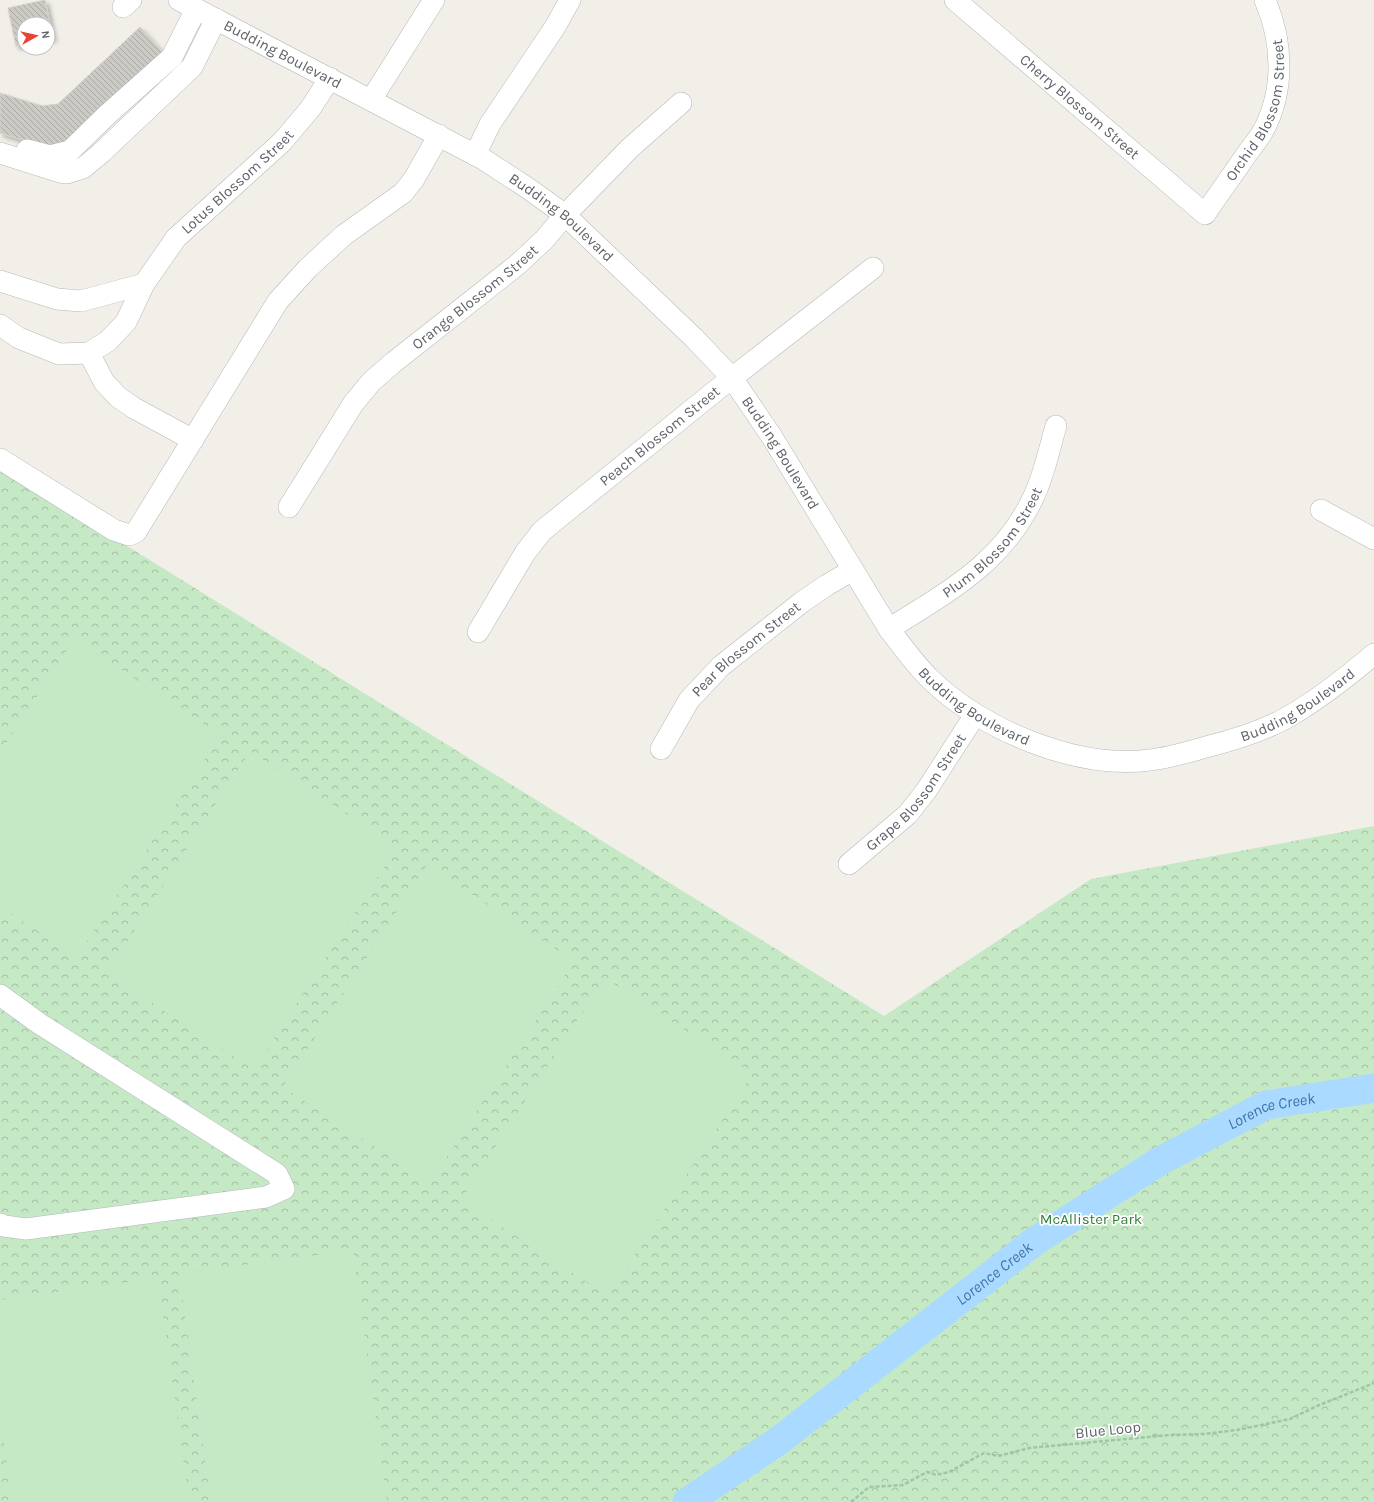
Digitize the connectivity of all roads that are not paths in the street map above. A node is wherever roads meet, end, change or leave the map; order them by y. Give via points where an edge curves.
1 (434, 0) edge
2 (570, 0) edge
3 (955, 0) edge
4 (1266, 0) edge
5 (188, 4) edge
6 (216, 19) junction
7 (330, 78) junction
8 (371, 100) junction
9 (681, 103) dead end
10 (439, 135) junction
11 (0, 142) edge
12 (0, 153) edge
13 (475, 155) junction
14 (1205, 214) joint
15 (565, 215) junction
16 (873, 268) dead end
17 (0, 281) edge
18 (144, 284) junction
19 (0, 325) edge
20 (89, 353) junction
21 (732, 378) junction
22 (1056, 426) dead end
23 (193, 440) junction
24 (0, 460) edge
25 (289, 507) dead end
26 (1321, 510) dead end
27 (1374, 539) edge
28 (853, 570) junction
29 (889, 629) junction
30 (478, 632) dead end
31 (1374, 654) edge
32 (975, 715) junction
33 (661, 749) dead end
34 (849, 864) dead end
35 (0, 995) edge
36 (0, 1224) edge

1 - 8 street
2 - 13 street via 555,27 490,124
3 - 14 street, Cherry Blossom Street
4 - 14 street, Orchid Blossom Street via 1278,40 1279,71 1274,102 1263,131
5 - 6 street, Budding Boulevard
5 - 11 street via 172,57 70,150 50,156
6 - 7 street, Budding Boulevard
6 - 12 street via 192,67 83,168 67,173 60,172
7 - 8 street, Budding Boulevard
7 - 18 street, Lotus Blossom Street via 310,109 282,142 176,238
8 - 10 street, Budding Boulevard
9 - 15 street, Orange Blossom Street via 630,148
10 - 13 street, Budding Boulevard
10 - 23 street via 403,193 344,235 308,268 278,301
13 - 15 street, Budding Boulevard
15 - 21 street, Budding Boulevard via 694,338
15 - 25 street, Orange Blossom Street via 544,240 517,265 372,382 353,404
16 - 21 street, Peach Blossom Street
17 - 18 street via 57,299 81,301
18 - 20 street, Lotus Blossom Street via 126,322 108,341
19 - 20 street via 19,338 59,354
20 - 23 street via 104,382 118,397
21 - 28 street, Budding Boulevard via 772,437
21 - 30 street, Peach Blossom Street via 542,531 525,553
22 - 29 street, Plum Blossom Street via 1033,498 1009,537 989,560 962,583
23 - 24 street via 136,532 129,535 114,530
26 - 27 street
28 - 29 street, Budding Boulevard
28 - 33 street, Pear Blossom Street via 802,602 721,666 690,700
29 - 32 street, Budding Boulevard via 930,678
31 - 32 street, Budding Boulevard via 1311,703 1287,717 1222,743 1150,761 1112,761 1058,751 1004,730
32 - 34 street, Grape Blossom Street via 926,791 908,814
35 - 36 street via 47,1029 277,1174 284,1189 266,1196 26,1229

